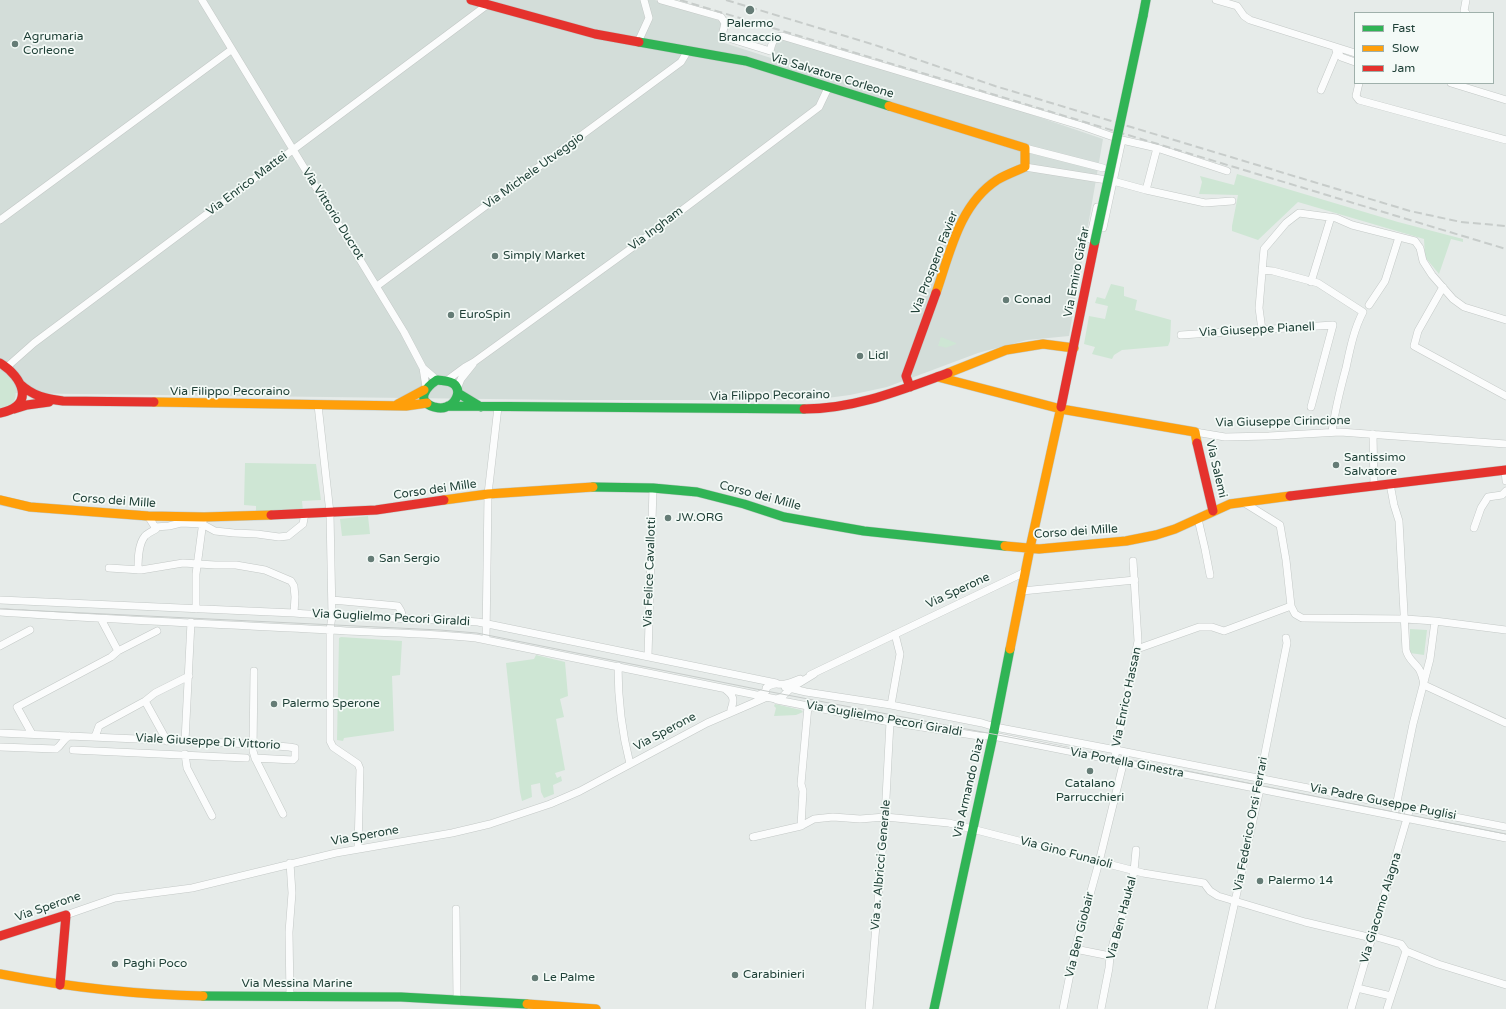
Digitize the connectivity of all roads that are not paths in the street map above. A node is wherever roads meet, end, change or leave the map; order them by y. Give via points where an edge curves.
1 (202, 0) edge
2 (471, 0) edge
3 (644, 0) edge
4 (661, 0) edge
5 (1146, 0) edge
6 (1216, 0) edge
7 (1466, 0) edge
8 (487, 5) junction
9 (1465, 12) edge
10 (638, 42) junction
11 (1336, 49) junction
12 (232, 50) junction
13 (687, 52) junction
14 (1354, 53) edge
15 (1354, 62) edge
16 (1359, 84) edge
17 (1458, 84) edge
18 (1472, 86) edge
19 (828, 88) junction
20 (1321, 90) dead end
21 (1506, 100) edge
22 (1122, 140) junction
23 (1506, 140) edge
24 (1025, 148) junction
25 (1157, 148) junction
26 (293, 150) junction
27 (1025, 167) junction
28 (1103, 168) dead end
29 (1227, 171) dead end
30 (1103, 180) junction
31 (1113, 182) junction
32 (1146, 190) junction
33 (1232, 201) dead end
34 (1331, 218) junction
35 (0, 220) edge
36 (1399, 237) junction
37 (1093, 240) junction
38 (1262, 270) junction
39 (1311, 282) junction
40 (377, 286) junction
41 (1442, 287) junction
42 (1086, 292) junction
43 (1369, 305) dead end
44 (1506, 320) edge
45 (1262, 330) junction
46 (1181, 334) dead end
47 (1074, 348) junction
48 (474, 362) junction
49 (4, 364) edge
50 (964, 367) junction
51 (423, 368) junction
52 (938, 377) junction
53 (442, 380) junction
54 (958, 382) junction
55 (20, 384) junction
56 (910, 387) junction
57 (425, 389) junction
58 (458, 391) junction
59 (1506, 396) edge
60 (63, 401) junction
61 (426, 403) junction
62 (318, 404) junction
63 (396, 405) junction
64 (448, 406) junction
65 (481, 407) junction
66 (498, 407) junction
67 (1311, 407) dead end
68 (14, 408) junction
69 (1061, 409) junction
70 (0, 414) edge
71 (1195, 432) junction
72 (1332, 432) junction
73 (1373, 434) junction
74 (1506, 444) edge
75 (1505, 470) edge
76 (1506, 481) edge
77 (1390, 484) junction
78 (1374, 486) junction
79 (653, 488) junction
80 (1506, 491) edge
81 (488, 494) junction
82 (0, 500) edge
83 (1243, 502) junction
84 (1213, 511) junction
85 (305, 513) junction
86 (330, 514) junction
87 (148, 516) junction
88 (1198, 519) junction
89 (203, 521) junction
90 (154, 526) junction
91 (1474, 528) dead end
92 (1030, 548) junction
93 (1133, 561) dead end
94 (197, 563) junction
95 (109, 568) dead end
96 (138, 570) junction
97 (1025, 572) junction
98 (1210, 575) dead end
99 (1135, 580) junction
100 (1022, 591) junction
101 (0, 600) edge
102 (332, 600) junction
103 (1291, 606) junction
104 (196, 609) junction
105 (0, 612) edge
106 (294, 613) junction
107 (332, 616) junction
108 (403, 618) junction
109 (101, 619) junction
110 (1405, 619) junction
111 (1435, 621) junction
112 (191, 622) junction
113 (487, 624) junction
114 (30, 630) dead end
115 (330, 630) junction
116 (1506, 630) edge
117 (157, 631) dead end
118 (895, 634) junction
119 (1286, 638) dead end
120 (486, 640) junction
121 (0, 646) edge
122 (1138, 649) junction
123 (118, 651) junction
124 (648, 656) junction
125 (1430, 659) junction
126 (1413, 662) junction
127 (618, 666) junction
128 (254, 671) dead end
129 (814, 674) junction
130 (188, 676) junction
131 (805, 680) junction
132 (1424, 685) junction
133 (784, 687) junction
134 (725, 689) junction
135 (806, 692) junction
136 (758, 696) junction
137 (769, 696) junction
138 (145, 701) junction
139 (891, 705) junction
140 (808, 706) junction
141 (731, 709) junction
142 (719, 717) junction
143 (890, 722) junction
144 (1506, 723) edge
145 (994, 732) junction
146 (0, 733) edge
147 (32, 734) junction
148 (69, 736) junction
149 (95, 737) junction
150 (140, 739) junction
151 (167, 741) junction
152 (185, 741) junction
153 (228, 744) junction
154 (252, 744) junction
155 (0, 747) edge
156 (73, 750) dead end
157 (1116, 750) junction
158 (139, 752) junction
159 (1126, 752) junction
160 (185, 754) junction
161 (228, 757) junction
162 (246, 758) dead end
163 (254, 758) junction
164 (1114, 760) junction
165 (1124, 762) junction
166 (630, 764) junction
167 (1260, 778) junction
168 (1260, 789) junction
169 (1396, 805) junction
170 (1410, 808) junction
171 (283, 814) dead end
172 (212, 816) dead end
173 (1394, 816) junction
174 (885, 818) junction
175 (1408, 818) junction
176 (801, 826) junction
177 (1506, 827) edge
178 (972, 829) junction
179 (753, 837) dead end
180 (1506, 838) edge
181 (358, 849) junction
182 (1136, 850) dead end
183 (1100, 862) junction
184 (290, 863) junction
185 (1134, 871) junction
186 (1236, 901) junction
187 (456, 909) dead end
188 (66, 915) junction
189 (0, 936) edge
190 (1372, 937) junction
191 (1075, 949) junction
192 (1406, 951) junction
193 (1110, 956) junction
194 (0, 974) edge
195 (60, 985) junction
196 (1506, 985) edge
197 (1357, 988) junction
198 (1391, 996) junction
199 (290, 997) junction
200 (457, 999) junction
201 (596, 1009) edge
202 (869, 1009) edge
203 (934, 1009) edge
204 (1062, 1009) edge
205 (1102, 1009) edge
206 (1211, 1009) edge
207 (1351, 1009) edge
208 (1387, 1009) edge

1 - 12 street, Via Vittorio Ducrot
2 - 8 street, Via Salvatore Corleone
3 - 10 street via 649,18
4 - 22 street via 721,17 725,23 722,36 770,51 774,40 782,36
5 - 37 street, Via Emiro Giafar, bridge
6 - 11 street via 1237,6 1250,20
7 - 9 street
8 - 10 street, Via Salvatore Corleone via 595,34
8 - 26 street, Via Enrico Mattei
10 - 13 street, Via Salvatore Corleone
11 - 14 street
11 - 15 street via 1341,57
11 - 20 street
12 - 26 street, Via Vittorio Ducrot
12 - 35 street
13 - 19 street, Via Salvatore Corleone via 746,61
13 - 40 street, Via Michele Utveggio via 681,62
16 - 23 street via 1356,96 1359,100
17 - 18 street
18 - 21 street
19 - 24 street, Via Salvatore Corleone
19 - 48 street, Via Ingham via 819,106 633,247
22 - 25 street
22 - 31 street
24 - 27 street
24 - 28 street
25 - 29 street
25 - 32 street
26 - 40 street, Via Vittorio Ducrot
26 - 49 street, Via Enrico Mattei
27 - 30 street
27 - 56 street, Via Prospero Favier via 997,180 977,197 962,220 906,376
30 - 31 street
30 - 37 street
31 - 32 street
31 - 42 street
32 - 33 street via 1205,203
34 - 36 street
34 - 38 street via 1299,213 1286,223 1264,249
34 - 39 street
36 - 41 street via 1415,242 1420,248 1423,262
36 - 43 street via 1385,281
37 - 42 street, Via Emiro Giafar
38 - 39 street
38 - 45 street via 1258,308
39 - 72 street via 1318,283 1363,312 1351,346
40 - 51 street, Via Vittorio Ducrot
41 - 44 street via 1464,307
41 - 59 street via 1418,331 1414,346
42 - 47 street, Via Emiro Giafar
45 - 46 street, Via Giuseppe Pianell
45 - 67 street, Via Giuseppe Pianell via 1333,325
47 - 50 street, Via Filippo Pecoraino via 1043,344 1006,350
47 - 69 street, Via Emiro Giafar
48 - 53 street
48 - 58 street via 461,380
49 - 55 street
50 - 52 street, Via Filippo Pecoraino
50 - 54 street
51 - 53 street
51 - 57 street
52 - 54 street, Via Giuseppe Cirincione
52 - 56 street, Via Filippo Pecoraino
53 - 57 street, Via Filippo Pecoraino
53 - 58 street via 452,383
54 - 69 street, Via Giuseppe Cirincione
55 - 60 street, Via Filippo Pecoraino via 33,395
55 - 68 street via 20,404
56 - 66 street, Via Filippo Pecoraino via 853,404 819,409
57 - 61 street
57 - 63 street, Via Filippo Pecoraino
58 - 64 street via 456,400
58 - 65 street
60 - 62 street, Via Filippo Pecoraino
60 - 68 street, Via Filippo Pecoraino
61 - 63 street, Via Filippo Pecoraino
61 - 64 street, Via Filippo Pecoraino via 434,407
62 - 63 street, Via Filippo Pecoraino
62 - 86 street
64 - 65 street, Via Filippo Pecoraino
65 - 66 street, Via Filippo Pecoraino
66 - 81 street
68 - 70 street, Via Filippo Pecoraino
69 - 71 street, Via Giuseppe Cirincione
69 - 92 street, Via Emiro Giafar
71 - 72 street, Via Giuseppe Cirincione via 1225,437
71 - 84 street, Via Salemi
72 - 73 street, Via Giuseppe Cirincione
73 - 74 street, Via Giuseppe Cirincione
73 - 78 street
75 - 76 street
75 - 77 street, Corso dei Mille
77 - 78 street, Corso dei Mille
77 - 110 street via 1399,521
78 - 83 street, Corso dei Mille
79 - 81 street, Corso dei Mille via 586,487
79 - 92 street, Corso dei Mille via 697,492 784,517 864,531
79 - 124 street, Via Felice Cavallotti
80 - 91 street via 1502,495 1488,497 1480,508
81 - 86 street, Corso dei Mille
81 - 113 street
82 - 87 street, Corso dei Mille via 30,507
83 - 84 street, Corso dei Mille
83 - 103 street via 1280,525
84 - 88 street, Corso dei Mille
85 - 86 street, Corso dei Mille
85 - 89 street, Corso dei Mille
85 - 89 street via 303,524 288,536 280,537 215,531
86 - 102 street
87 - 89 street, Corso dei Mille
87 - 90 street
88 - 92 street, Corso dei Mille via 1156,535 1126,541
88 - 98 street
89 - 90 street
89 - 94 street
90 - 96 street via 156,529 142,541
92 - 97 street, Via Emiro Giafar
93 - 99 street, Via Enrico Hassan
94 - 96 street
94 - 104 street
94 - 106 street via 236,565 265,570 291,581 294,586
95 - 96 street
97 - 100 street, Via Armando Diaz
97 - 118 street, Via Sperone
99 - 100 street
99 - 122 street, Via Enrico Hassan
100 - 145 street, Via Armando Diaz
101 - 104 street, Via Guglielmo Pecori Giraldi
102 - 107 street
102 - 108 street via 398,606
103 - 110 street via 1295,614 1302,618
103 - 122 street via 1224,631 1212,627 1199,627
104 - 106 street, Via Guglielmo Pecori Giraldi
105 - 109 street, Via Guglielmo Pecori Giraldi
106 - 107 street, Via Guglielmo Pecori Giraldi
107 - 108 street, Via Guglielmo Pecori Giraldi
107 - 115 street
108 - 113 street, Via Guglielmo Pecori Giraldi
109 - 112 street, Via Guglielmo Pecori Giraldi
109 - 123 street
110 - 111 street
110 - 126 street via 1406,650 1408,658
111 - 116 street
111 - 125 street
112 - 115 street, Via Guglielmo Pecori Giraldi
112 - 130 street
113 - 120 street
113 - 124 street, Via Guglielmo Pecori Giraldi
114 - 121 street
115 - 120 street, Via Guglielmo Pecori Giraldi via 440,634
115 - 181 street via 330,741 332,747 358,764 360,769
117 - 123 street
118 - 129 street, Via Sperone
118 - 139 street via 900,654
119 - 167 street, Via Federico Orsi Ferrari
120 - 127 street, Via Guglielmo Pecori Giraldi
122 - 157 street, Via Enrico Hassan
123 - 147 street via 17,707
124 - 133 street, Via Guglielmo Pecori Giraldi
125 - 126 street
125 - 132 street
126 - 132 street via 1421,673
127 - 134 street, Via Guglielmo Pecori Giraldi
127 - 166 street via 624,742
128 - 154 street
129 - 131 street
129 - 133 street
130 - 138 street
130 - 152 street
131 - 133 street
131 - 135 street via 803,686
132 - 144 street
132 - 169 street
133 - 135 street, Via Guglielmo Pecori Giraldi
133 - 137 street via 782,697
133 - 137 street via 768,686
134 - 136 street, Via Guglielmo Pecori Giraldi
134 - 141 street via 733,697
135 - 139 street, Via Guglielmo Pecori Giraldi
136 - 137 street
136 - 141 street
137 - 140 street, Via Guglielmo Pecori Giraldi
137 - 142 street
138 - 149 street via 99,726
138 - 151 street
139 - 145 street, Via Guglielmo Pecori Giraldi via 982,723
140 - 143 street, Via Guglielmo Pecori Giraldi
140 - 176 street via 801,784
141 - 142 street
142 - 166 street, Via Sperone
143 - 145 street, Via Guglielmo Pecori Giraldi via 979,736
143 - 174 street, Via a. Albricci Generale
145 - 157 street, Via Portella Ginestra
145 - 164 street, Via Portella Ginestra
145 - 178 street, Via Armando Diaz
146 - 147 street, Viale Giuseppe Di Vittorio
147 - 148 street, Viale Giuseppe Di Vittorio
148 - 149 street, Viale Giuseppe Di Vittorio
148 - 155 street via 56,749
149 - 150 street, Viale Giuseppe Di Vittorio
150 - 151 street, Viale Giuseppe Di Vittorio
150 - 158 street
151 - 152 street, Viale Giuseppe Di Vittorio
152 - 153 street, Viale Giuseppe Di Vittorio
153 - 154 street, Viale Giuseppe Di Vittorio
153 - 161 street
154 - 163 street
154 - 163 street, Viale Giuseppe Di Vittorio via 290,746 295,748 296,753 293,760
156 - 158 street, Viale Giuseppe Di Vittorio
157 - 159 street, Via Portella Ginestra
157 - 164 street, Via Enrico Hassan
158 - 160 street, Viale Giuseppe Di Vittorio
159 - 165 street, Via Ben Giobair
159 - 167 street, Via Portella Ginestra
160 - 161 street, Viale Giuseppe Di Vittorio
160 - 172 street via 187,768
161 - 162 street, Viale Giuseppe Di Vittorio
163 - 171 street
164 - 165 street, Via Portella Ginestra
165 - 168 street, Via Portella Ginestra
165 - 183 street, Via Ben Giobair
166 - 181 street, Via Sperone via 605,779 550,804 490,824
167 - 168 street, Via Federico Orsi Ferrari
167 - 169 street, Via Padre Guseppe Puglisi
168 - 173 street, Via Padre Guseppe Puglisi
168 - 186 street, Via Federico Orsi Ferrari
169 - 170 street, Via Padre Guseppe Puglisi
169 - 173 street
170 - 175 street, Via Giacomo Alagna
170 - 177 street, Via Padre Guseppe Puglisi
173 - 175 street, Via Padre Guseppe Puglisi
174 - 176 street, Via Gino Funaioli via 833,817 814,819
174 - 178 street, Via Gino Funaioli via 949,823
174 - 202 street, Via a. Albricci Generale
175 - 180 street, Via Padre Guseppe Puglisi
175 - 190 street, Via Giacomo Alagna
176 - 179 street, Via Gino Funaioli
178 - 183 street, Via Gino Funaioli
178 - 203 street, Via Armando Diaz
181 - 184 street, Via Sperone
182 - 185 street, Via Ben Haukal
183 - 185 street, Via Gino Funaioli
183 - 191 street, Via Ben Giobair
184 - 188 street, Via Sperone via 192,888 115,898
184 - 199 street
185 - 186 street, Via Gino Funaioli via 1204,883 1218,896
185 - 193 street, Via Ben Haukal
186 - 190 street, Via Gino Funaioli via 1305,922
186 - 206 street, Via Federico Orsi Ferrari
187 - 200 street
188 - 189 street, Via Sperone
188 - 195 street
190 - 192 street, Via Gino Funaioli via 1401,944
190 - 197 street, Via Giacomo Alagna
191 - 193 street
191 - 204 street, Via Ben Giobair
192 - 196 street, Via Gino Funaioli via 1438,964
192 - 198 street
193 - 205 street, Via Ben Haukal
194 - 195 street, Via Messina Marine
195 - 199 street, Via Messina Marine via 172,996
197 - 198 street
197 - 207 street, Via Giacomo Alagna
198 - 208 street
199 - 200 street, Via Messina Marine
200 - 201 street, Via Messina Marine

